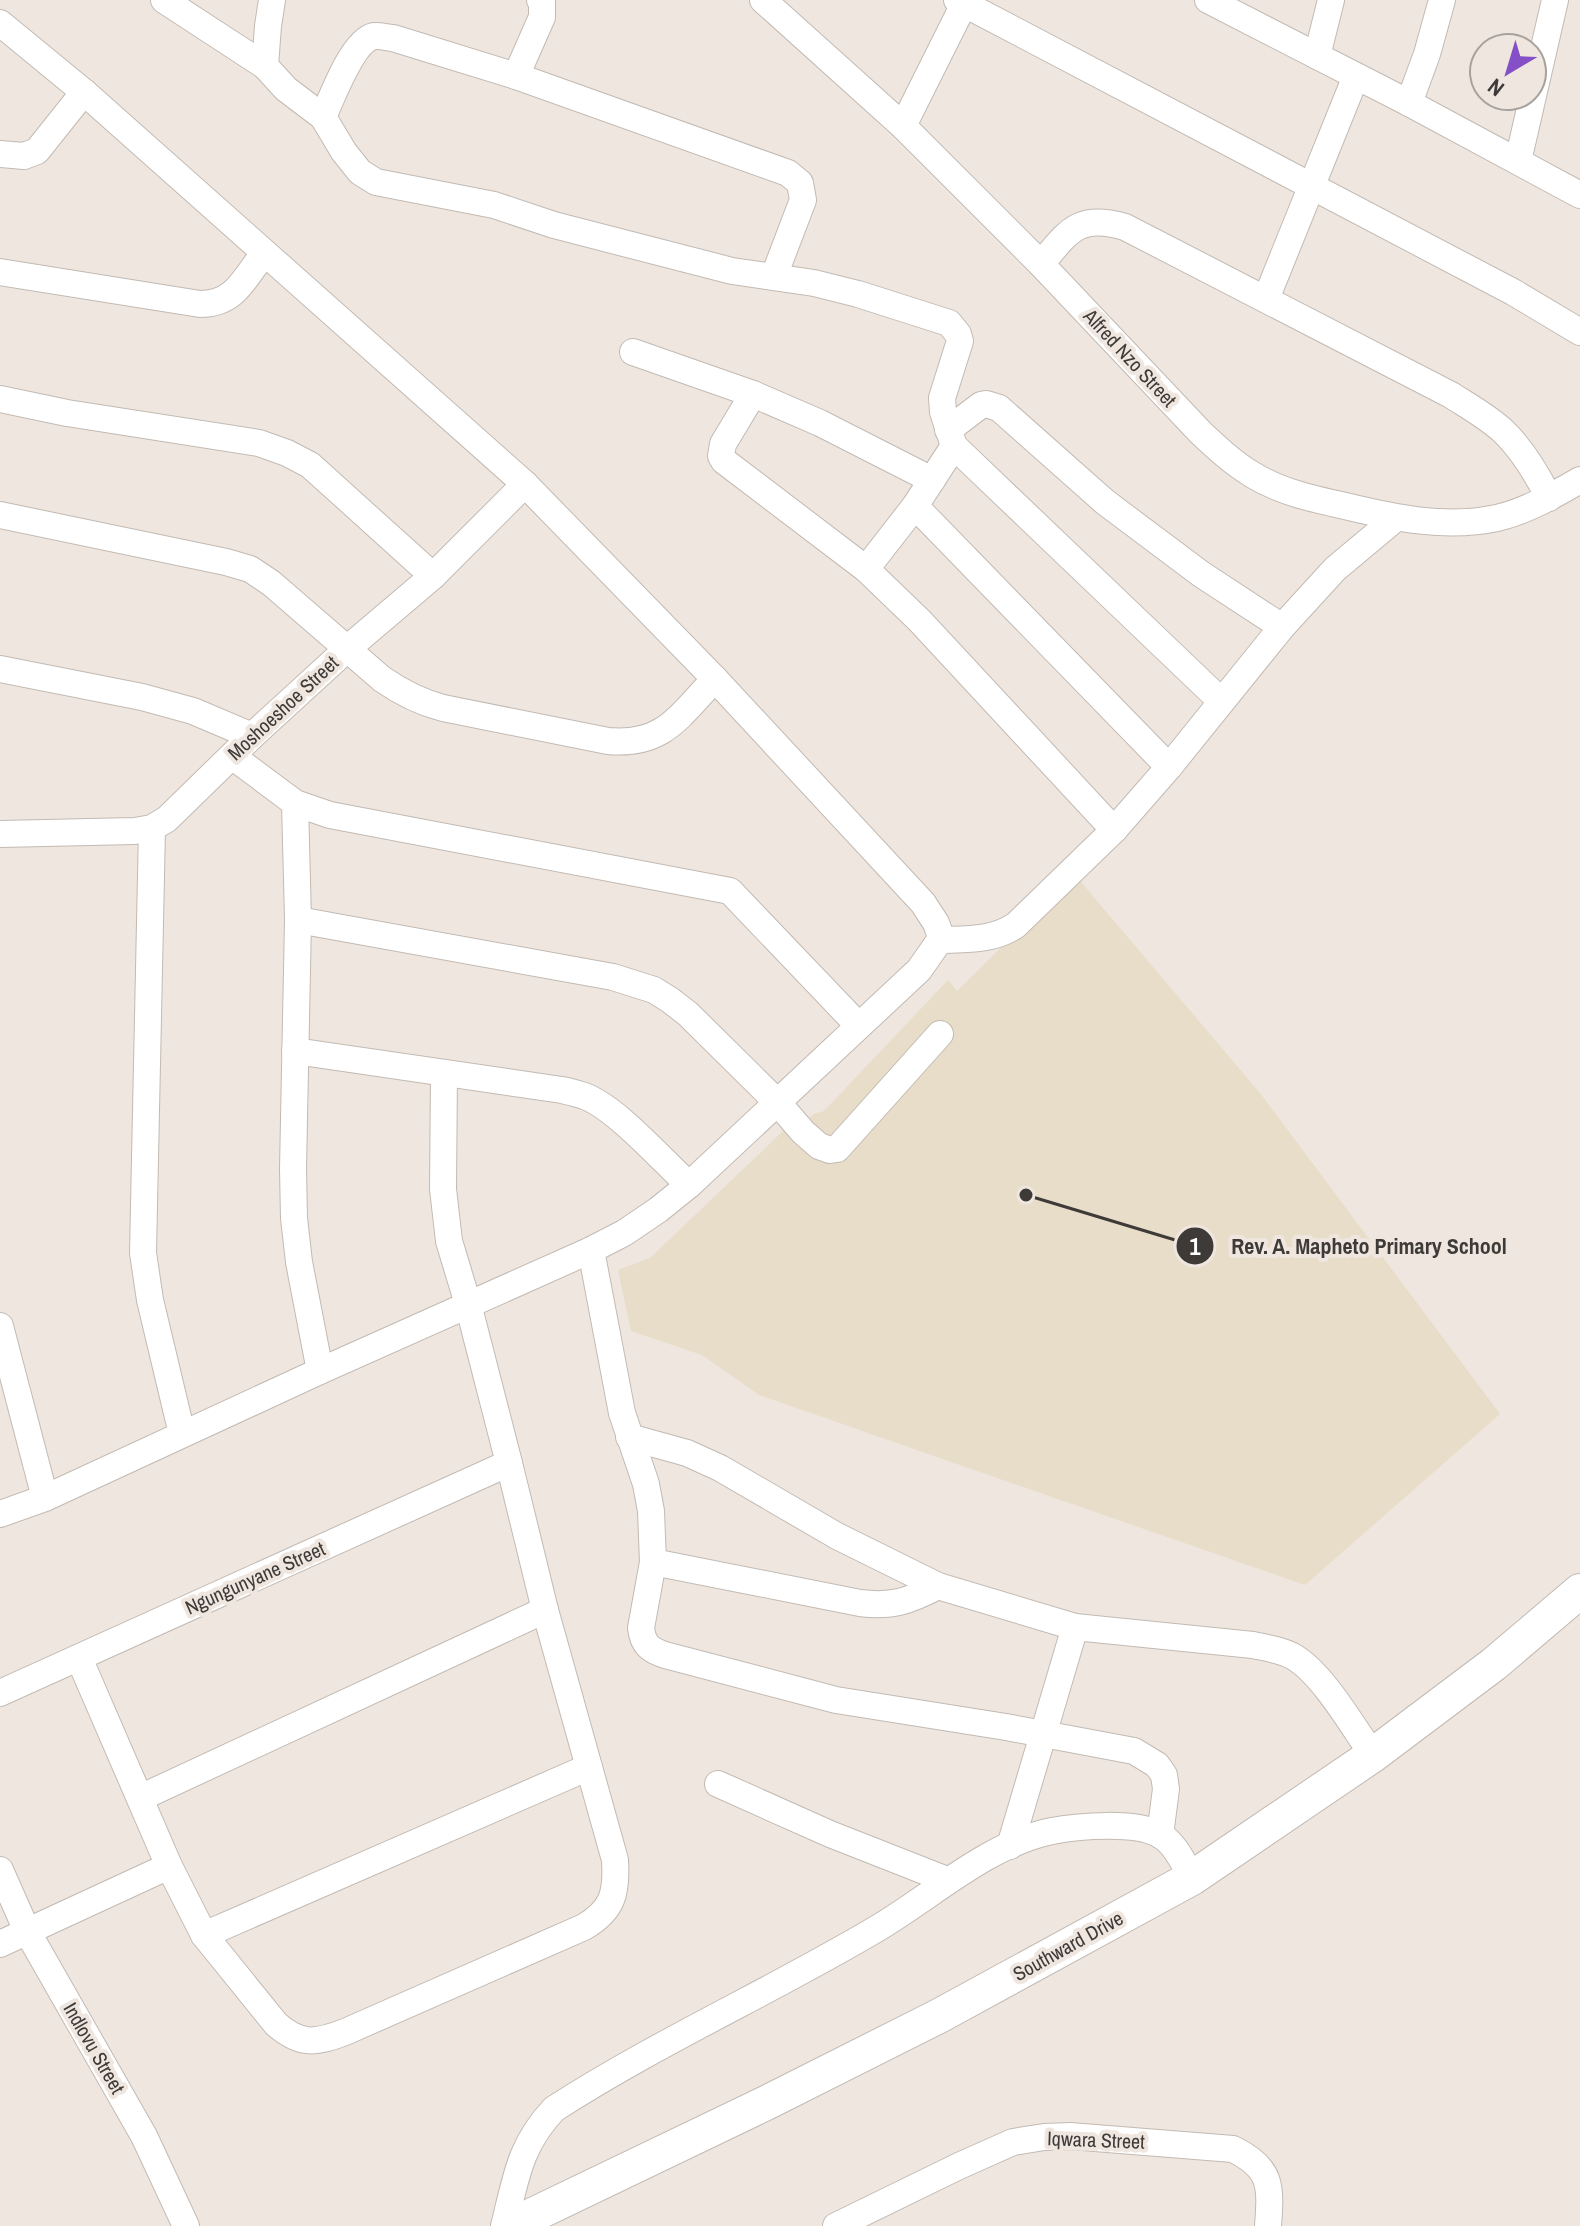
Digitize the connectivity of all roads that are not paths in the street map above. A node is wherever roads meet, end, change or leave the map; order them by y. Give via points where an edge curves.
1 (164, 0) edge
2 (272, 0) edge
3 (540, 0) edge
4 (763, 0) edge
5 (1331, 0) edge
6 (1442, 0) edge
7 (1555, 0) edge
8 (963, 1) edge
9 (1211, 1) edge
10 (0, 23) edge
11 (1317, 56) junction
12 (265, 66) junction
13 (516, 76) junction
14 (1356, 76) junction
15 (84, 92) junction
16 (1409, 103) junction
17 (323, 117) junction
18 (903, 126) junction
19 (0, 154) edge
20 (1518, 161) junction
21 (1312, 186) junction
22 (1580, 195) edge
23 (264, 253) junction
24 (1041, 264) junction
25 (0, 272) edge
26 (774, 276) junction
27 (1266, 299) junction
28 (1580, 332) edge
29 (633, 352) dead end
30 (753, 394) junction
31 (0, 399) edge
32 (951, 438) junction
33 (932, 480) junction
34 (1580, 480) edge
35 (525, 484) junction
36 (1549, 498) junction
37 (915, 506) junction
38 (0, 515) edge
39 (1396, 518) junction
40 (866, 569) junction
41 (433, 576) junction
42 (1282, 627) junction
43 (347, 649) junction
44 (0, 669) edge
45 (715, 679) junction
46 (1221, 701) junction
47 (252, 736) junction
48 (232, 756) junction
49 (1169, 767) junction
50 (295, 803) junction
51 (152, 828) junction
52 (1114, 830) junction
53 (0, 834) edge
54 (298, 920) junction
55 (940, 940) junction
56 (858, 1025) junction
57 (940, 1034) dead end
58 (295, 1051) junction
59 (444, 1073) junction
60 (778, 1103) junction
61 (689, 1185) junction
62 (591, 1250) junction
63 (468, 1304) junction
64 (0, 1326) edge
65 (320, 1371) junction
66 (182, 1434) junction
67 (629, 1437) junction
68 (509, 1463) junction
69 (45, 1498) junction
70 (0, 1514) edge
71 (653, 1562) junction
72 (938, 1586) junction
73 (1580, 1591) edge
74 (545, 1610) junction
75 (1075, 1627) junction
76 (79, 1658) junction
77 (0, 1693) edge
78 (1042, 1733) junction
79 (1373, 1755) junction
80 (589, 1767) junction
81 (718, 1784) dead end
82 (140, 1798) junction
83 (1160, 1835) junction
84 (1010, 1846) junction
85 (169, 1866) junction
86 (0, 1870) edge
87 (1192, 1878) junction
88 (947, 1880) junction
89 (27, 1931) junction
90 (204, 1935) junction
91 (0, 1944) edge
92 (186, 2226) edge
93 (504, 2226) edge
94 (510, 2226) edge
95 (836, 2226) edge
96 (1268, 2226) edge

1 - 12 street
2 - 12 street
3 - 13 street via 542,17
4 - 18 street, Alfred Nzo Street
5 - 11 street
6 - 16 street
7 - 20 street
8 - 18 street
8 - 21 street
9 - 11 street
10 - 15 street
11 - 14 street
12 - 17 street
13 - 17 street via 374,36 353,54
13 - 26 street via 788,173 800,183 803,200
14 - 16 street
14 - 21 street
15 - 19 street via 37,151
15 - 23 street
16 - 20 street
17 - 26 street via 360,172 376,182 494,205 732,271
18 - 24 street, Alfred Nzo Street
20 - 22 street
21 - 27 street
21 - 28 street
23 - 25 street via 229,298 215,304
23 - 35 street
24 - 27 street via 1070,230 1106,222
24 - 39 street, Alfred Nzo Street via 1227,458 1290,492
26 - 32 street via 858,294 955,328 960,341 942,398
27 - 36 street via 1483,416 1519,449
29 - 30 street
30 - 33 street
30 - 40 street via 721,456
31 - 41 street via 259,443 287,453 321,474
32 - 33 street
32 - 42 street via 981,405 999,408 1105,502
32 - 46 street
33 - 37 street
34 - 36 street, Alfred Nzo Street
35 - 41 street, Moshoeshoe Street
35 - 45 street
36 - 39 street, Alfred Nzo Street via 1475,521
37 - 40 street
37 - 49 street
38 - 43 street via 250,569
39 - 42 street via 1335,569
40 - 52 street
41 - 43 street, Moshoeshoe Street
42 - 46 street
43 - 45 street via 422,703 626,743 656,735
43 - 47 street, Moshoeshoe Street
44 - 47 street via 156,700
45 - 55 street via 923,903
46 - 49 street
47 - 48 street, Moshoeshoe Street
48 - 50 street
48 - 51 street, Moshoeshoe Street
49 - 52 street
50 - 54 street
50 - 56 street via 330,815 730,891
51 - 53 street
51 - 66 street via 143,1253
52 - 55 street via 1005,933
54 - 58 street
54 - 60 street via 613,977 654,990 688,1014
55 - 56 street via 919,970
56 - 60 street
57 - 60 street via 837,1149 819,1146
58 - 59 street
58 - 65 street via 294,1218
59 - 61 street via 586,1096
59 - 63 street via 445,1215
60 - 61 street
61 - 62 street via 624,1233
62 - 63 street
62 - 67 street
63 - 65 street
63 - 68 street
64 - 69 street
65 - 66 street
66 - 69 street
67 - 71 street via 646,1484
67 - 72 street via 720,1468 837,1536
68 - 74 street
68 - 76 street, Ngungunyane Street
69 - 70 street
71 - 72 street via 880,1605 897,1604
71 - 78 street via 641,1628 654,1652 836,1700
72 - 75 street
73 - 79 main road, Southward Drive
74 - 80 street
74 - 82 street
75 - 78 street
75 - 79 street via 1253,1645 1295,1658 1324,1685
76 - 77 street, Ngungunyane Street
76 - 82 street
78 - 83 street via 1122,1747 1157,1765 1166,1789
78 - 84 street
79 - 87 main road, Southward Drive
80 - 90 street
80 - 90 street via 615,1860 612,1900 599,1919 345,2032 307,2042 288,2035
81 - 88 street
82 - 85 street
83 - 84 street via 1129,1827 1075,1828 1049,1831
83 - 87 street
84 - 88 street
85 - 89 street
85 - 90 street
86 - 89 street, Indlovu Street
87 - 94 main road, Southward Drive via 939,2016
88 - 93 street via 878,1928 554,2109 528,2142
89 - 91 street
89 - 92 street, Indlovu Street via 144,2136
95 - 96 street, Iqwara Street via 1013,2142 1070,2136 1233,2149 1261,2168 1270,2201

